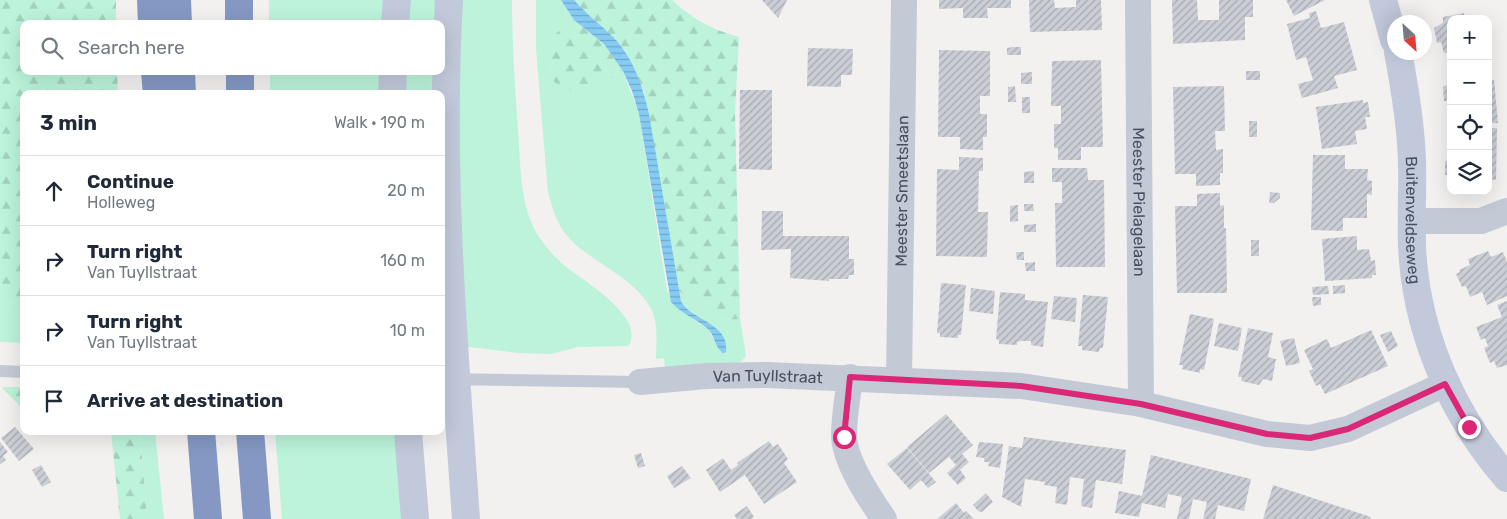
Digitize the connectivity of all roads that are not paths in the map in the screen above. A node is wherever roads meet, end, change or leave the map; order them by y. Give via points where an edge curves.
1 (151, 0) edge
2 (177, 0) edge
3 (239, 0) edge
4 (397, 0) edge
5 (449, 0) edge
6 (904, 0) edge
7 (1138, 0) edge
8 (1387, 1) edge
9 (1390, 15) edge
10 (152, 20) edge
11 (178, 20) edge
12 (239, 20) edge
13 (395, 20) edge
14 (1400, 60) edge
15 (155, 75) edge
16 (181, 75) edge
17 (240, 75) edge
18 (393, 75) edge
19 (157, 90) edge
20 (182, 90) edge
21 (240, 90) edge
22 (392, 90) edge
23 (445, 98) edge
24 (445, 143) edge
25 (1507, 211) edge
26 (1411, 221) junction
27 (0, 371) edge
28 (20, 372) edge
29 (850, 377) junction
30 (899, 381) junction
31 (640, 382) joint
32 (1445, 384) junction
33 (450, 389) edge
34 (1141, 404) junction
35 (194, 435) edge
36 (201, 435) edge
37 (250, 435) edge
38 (408, 435) edge
39 (1507, 478) edge
40 (207, 507) edge
41 (257, 519) edge
42 (415, 519) edge
43 (466, 519) edge
44 (884, 519) edge

1 - 10 highway
2 - 11 highway
3 - 12 highway
4 - 13 main road
5 - 23 main road
6 - 30 street, Meester Smeetslaan
7 - 34 street, Meester Pielagelaan
8 - 9 main road
14 - 26 main road, Buitenveldseweg via 1410,130
15 - 19 highway
16 - 20 highway
17 - 21 highway
18 - 22 main road
24 - 33 main road via 455,346
25 - 26 street via 1481,221
26 - 32 main road, Buitenveldseweg via 1412,261 1418,296
27 - 28 lane
29 - 30 street, Van Tuyllstraat
29 - 31 street, Van Tuyllstraat via 706,376
29 - 44 street via 844,437 850,460
30 - 34 street, Van Tuyllstraat via 1021,386
31 - 33 lane, Van Tuyllstraat
32 - 34 street, Van Tuyllstraat via 1348,429 1310,438 1267,434
32 - 39 main road via 1469,427
33 - 43 main road
35 - 40 highway
36 - 40 highway
37 - 41 highway
38 - 42 main road

